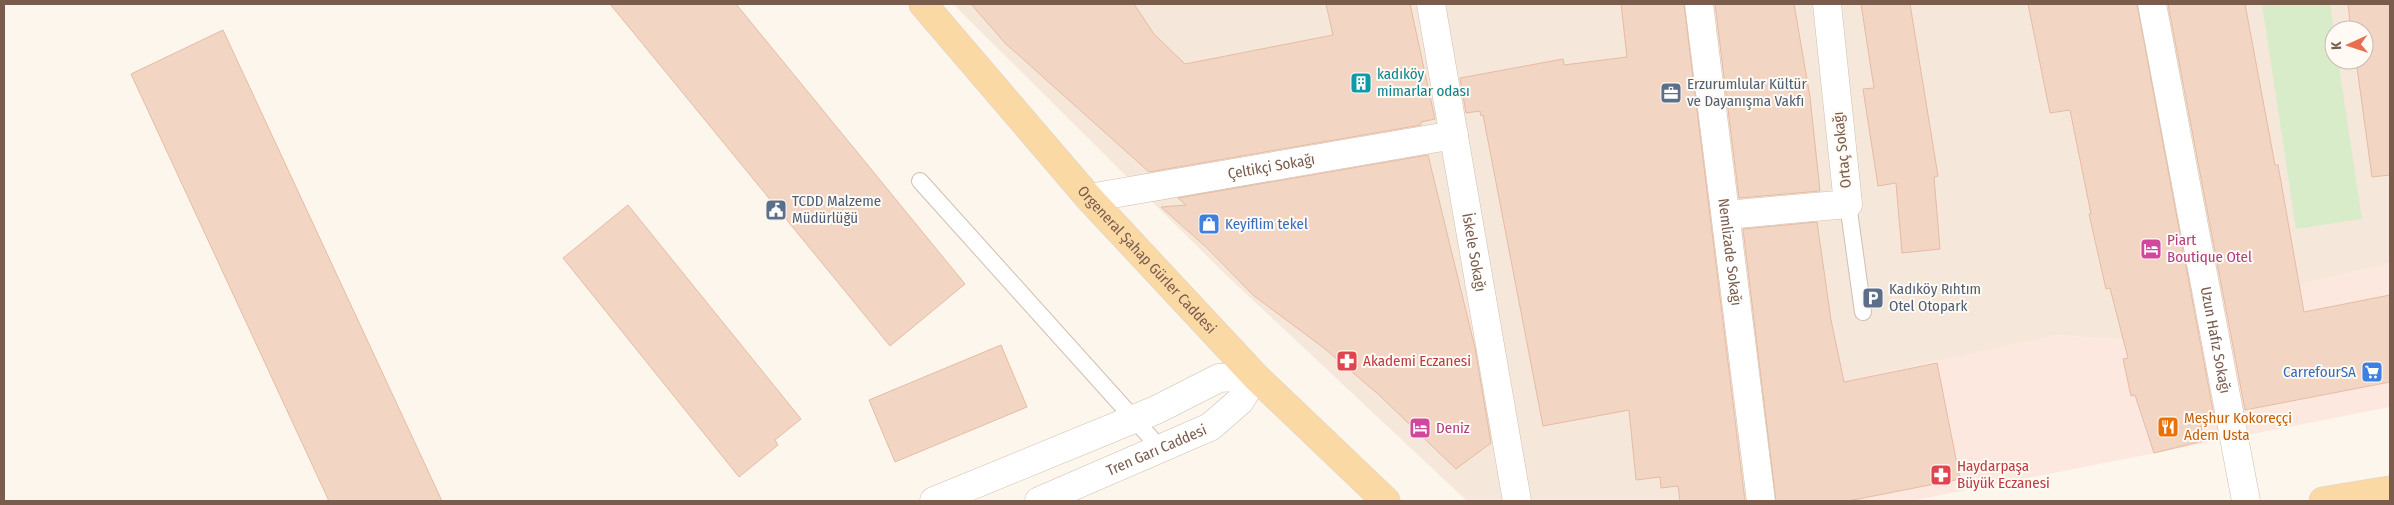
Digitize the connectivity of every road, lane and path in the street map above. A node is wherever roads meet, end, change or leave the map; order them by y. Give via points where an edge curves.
1 (924, 4) edge
2 (1431, 4) edge
3 (1699, 4) edge
4 (1827, 4) edge
5 (2152, 4) edge
6 (1454, 135) junction
7 (920, 181) dead end
8 (1089, 198) junction
9 (1848, 204) junction
10 (1726, 215) junction
11 (1864, 312) dead end
12 (1255, 376) junction
13 (1134, 418) junction
14 (1161, 449) junction
15 (2390, 490) edge
16 (934, 501) edge
17 (1038, 501) edge
18 (1386, 501) edge
19 (1517, 501) edge
20 (1761, 501) edge
21 (2246, 501) edge
22 (2324, 501) edge

1 - 8 main road, Orgeneral Şahap Gürler Caddesi
2 - 6 street, İskele Sokağı
3 - 10 street, Nemlizade Sokağı
4 - 9 street, Ortaç Sokağı
5 - 21 street, Uzun Hafız Sokağı
6 - 8 street, Çeltikçi Sokağı
6 - 19 street, İskele Sokağı
7 - 13 lane
8 - 12 main road, Orgeneral Şahap Gürler Caddesi
9 - 10 street, Ortaç Sokağı
9 - 11 lane
10 - 20 street, Nemlizade Sokağı
12 - 13 street via 1219,378
12 - 14 street, Tren Garı Caddesi via 1240,401 1210,427
12 - 18 main road, Orgeneral Şahap Gürler Caddesi
13 - 14 lane
13 - 16 street
14 - 17 street, Tren Garı Caddesi
15 - 22 main road

